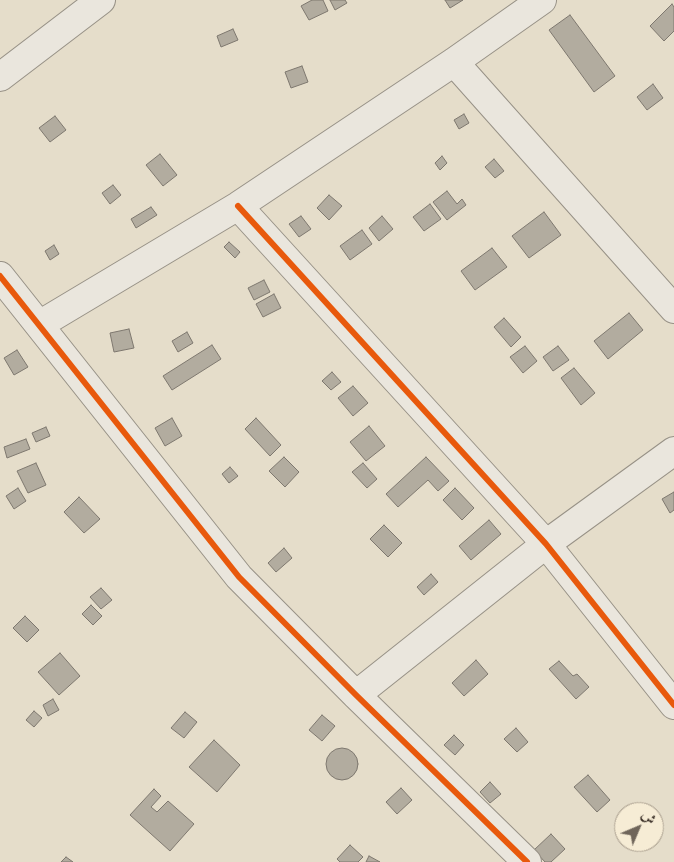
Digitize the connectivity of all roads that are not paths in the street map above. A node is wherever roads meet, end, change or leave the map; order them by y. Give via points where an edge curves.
1 (101, 0) edge
2 (542, 0) edge
3 (454, 62) junction
4 (0, 77) edge
5 (238, 206) junction
6 (0, 276) edge
7 (674, 309) edge
8 (39, 326) junction
9 (674, 451) edge
10 (546, 544) junction
11 (356, 695) junction
12 (674, 705) edge
13 (526, 862) edge

1 - 4 street
2 - 3 street
3 - 5 street
3 - 7 street
5 - 8 street
5 - 10 street
6 - 8 street
8 - 11 street via 239,577
9 - 10 street
10 - 11 street
10 - 12 street
11 - 13 street

